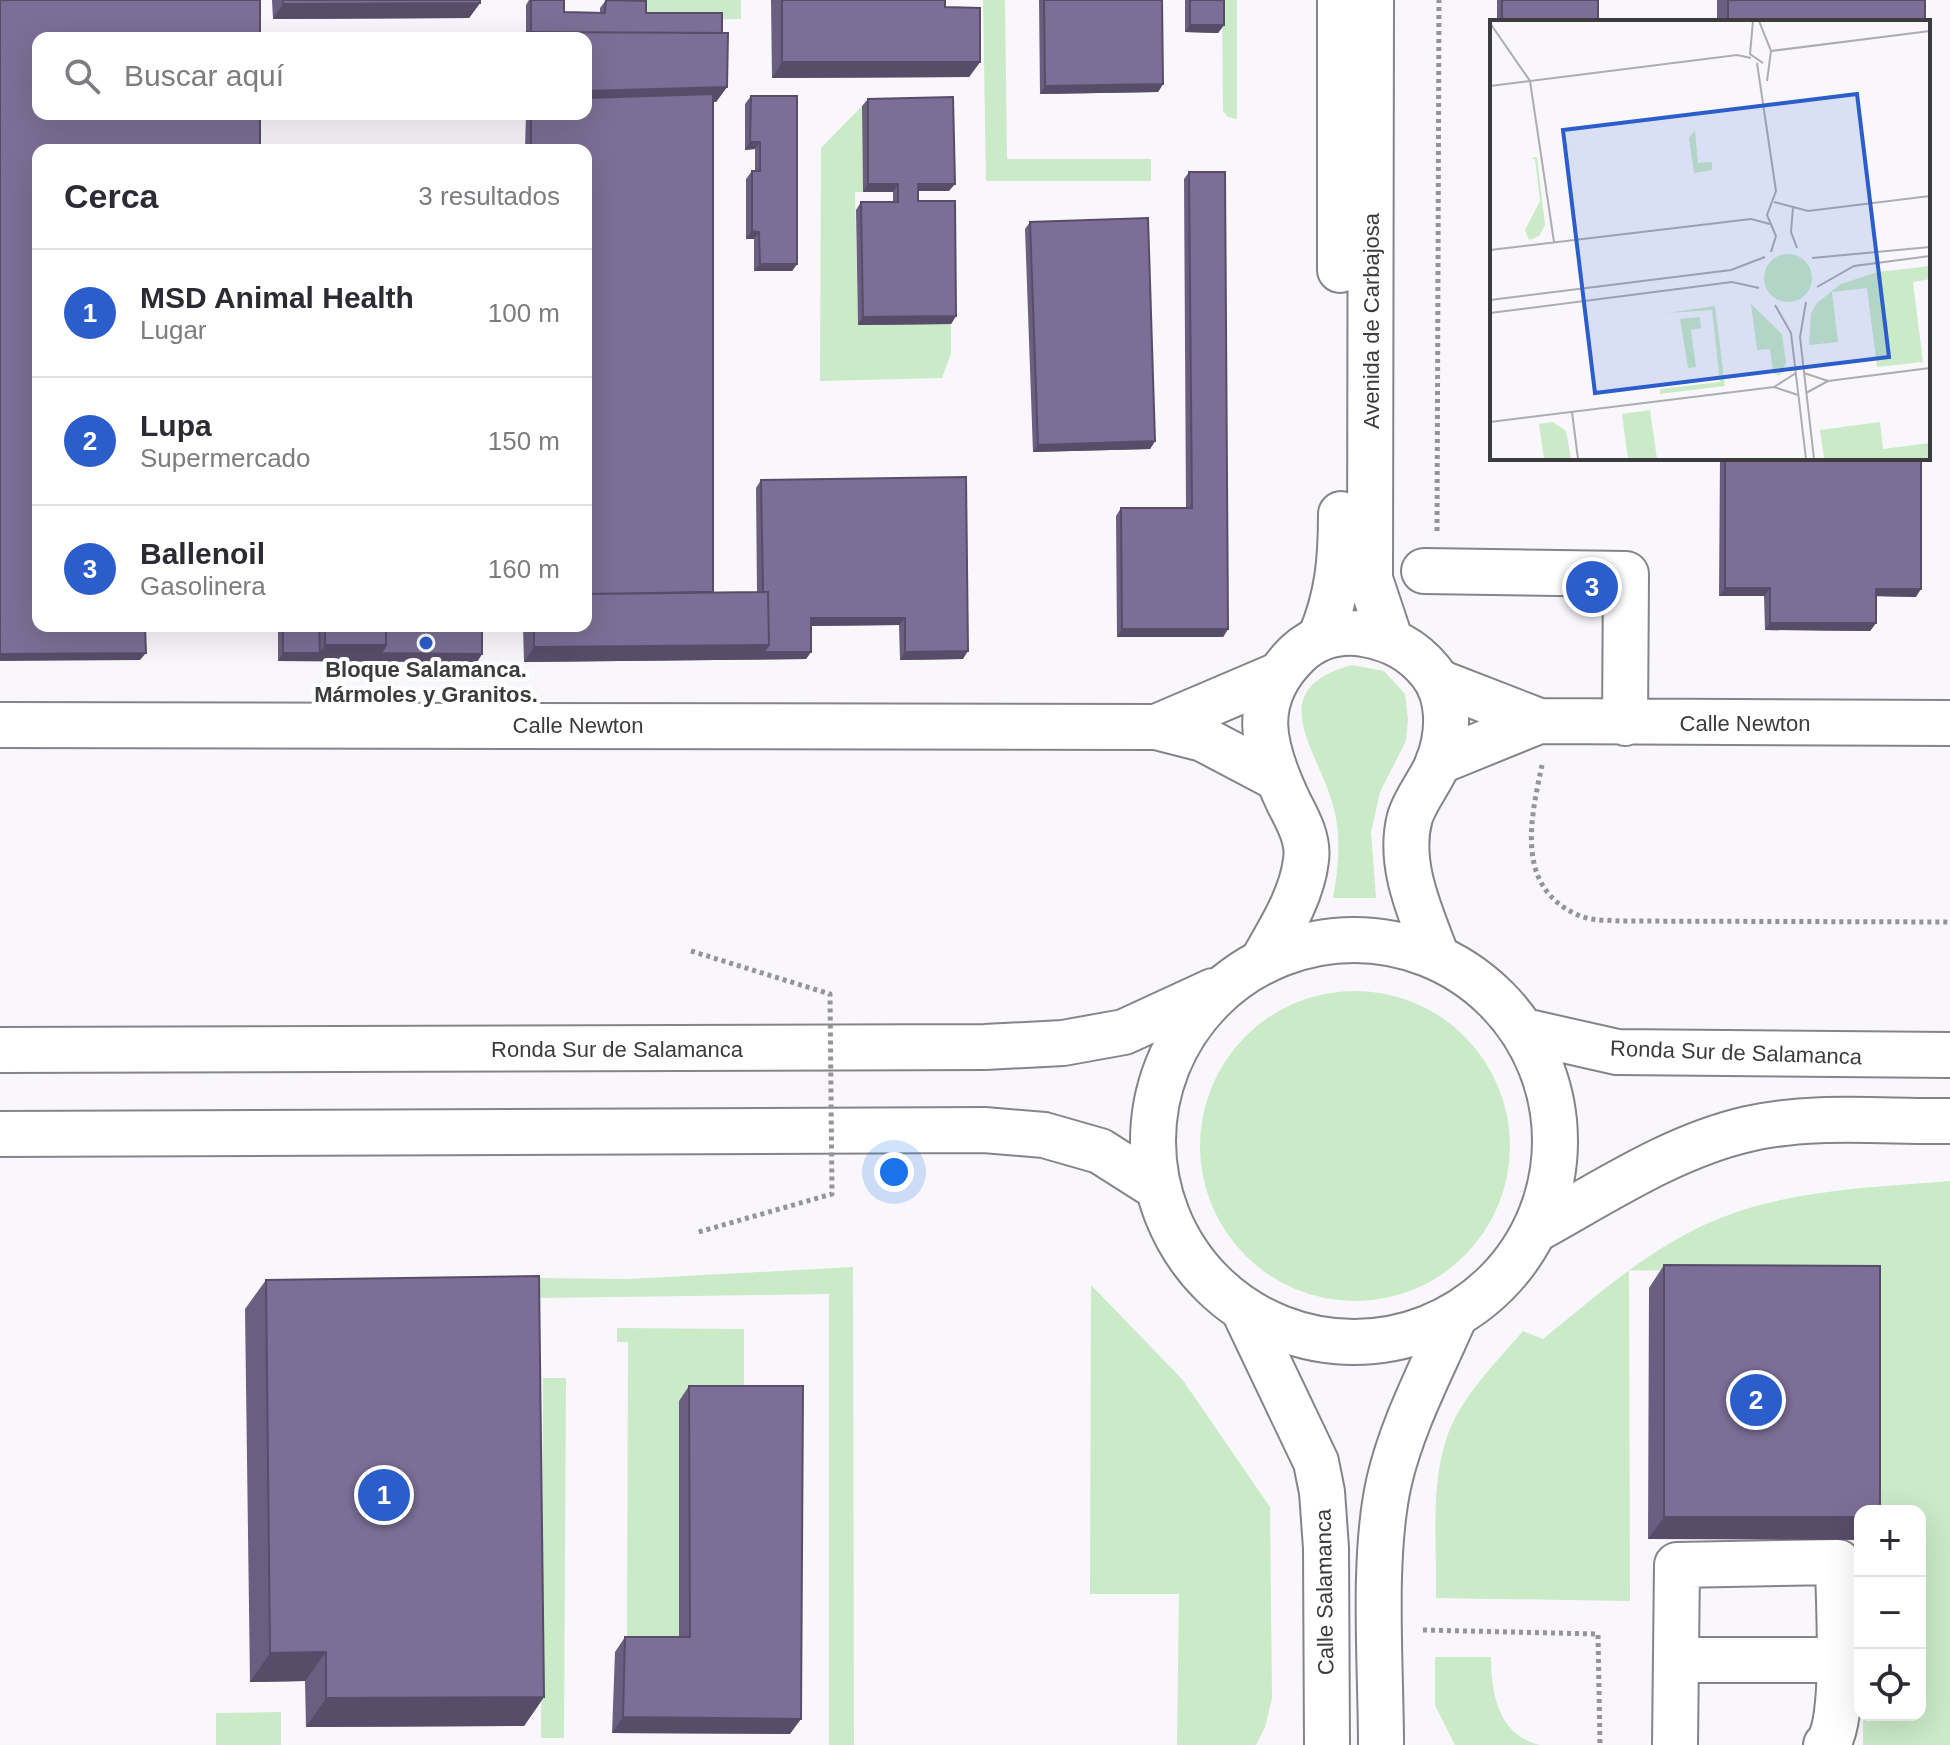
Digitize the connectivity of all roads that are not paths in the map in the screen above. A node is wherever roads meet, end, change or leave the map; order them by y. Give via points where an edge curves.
1 (1340, 0) edge
2 (1371, 0) edge
3 (1431, 571) road end
4 (1320, 638) junction
5 (1390, 639) junction
6 (1278, 675) junction
7 (1441, 683) junction
8 (1543, 721) junction
9 (1625, 723) junction
10 (1950, 723) edge
11 (0, 725) edge
12 (1156, 727) junction
13 (1438, 762) junction
14 (1277, 778) junction
15 (1437, 957) junction
16 (1263, 960) junction
17 (1222, 987) junction
18 (1524, 1031) junction
19 (0, 1050) edge
20 (1950, 1055) edge
21 (1950, 1121) edge
22 (0, 1134) edge
23 (1155, 1186) junction
24 (1537, 1229) junction
25 (1244, 1311) junction
26 (1454, 1318) junction
27 (1676, 1660) junction
28 (1839, 1660) junction
29 (1327, 1745) edge
30 (1381, 1745) edge
31 (1675, 1745) edge
32 (1826, 1745) edge

1 - 4 main road, Avenida de Carbajosa via 1341,569 1335,604
2 - 5 main road, Avenida de Carbajosa via 1370,579
3 - 9 main road via 1626,574
4 - 5 main road via 1352,632
4 - 6 main road, Avenida de Carbajosa
5 - 7 main road
6 - 12 main road, Calle Newton
6 - 14 main road, Avenida de Carbajosa via 1263,719
7 - 8 main road, Calle Newton
7 - 13 main road via 1446,713
8 - 9 main road, Calle Newton
8 - 13 main road, Calle Newton
9 - 10 main road, Calle Newton
11 - 12 main road, Calle Newton
12 - 14 main road, Calle Newton via 1203,739
13 - 15 main road via 1410,817 1408,848 1410,885
14 - 16 main road, Avenida de Carbajosa via 1302,830 1307,859 1290,914
15 - 16 main road, Ronda Sur de Salamanca via 1394,943 1350,939 1305,945
15 - 18 main road, Ronda Sur de Salamanca via 1486,988
16 - 17 main road, Ronda Sur de Salamanca
17 - 19 main road, Ronda Sur de Salamanca via 1124,1032 1039,1045
17 - 23 main road, Ronda Sur de Salamanca via 1176,1044 1152,1113
18 - 20 main road, Ronda Sur de Salamanca via 1617,1052
18 - 24 main road, Ronda Sur de Salamanca via 1551,1094 1556,1162
21 - 24 main road, Ronda Sur de Salamanca via 1791,1122 1745,1130 1658,1162
22 - 23 main road via 984,1130 1044,1135 1100,1151
23 - 25 main road, Ronda Sur de Salamanca via 1173,1235 1204,1278
24 - 26 main road, Ronda Sur de Salamanca via 1503,1279
25 - 26 main road, Ronda Sur de Salamanca via 1312,1339 1370,1341
25 - 29 main road, Calle Salamanca via 1316,1462 1322,1492
26 - 30 main road via 1403,1435 1389,1483 1382,1541
27 - 28 main road
27 - 28 main road via 1677,1565 1838,1562
27 - 31 main road
28 - 32 main road via 1839,1712 1833,1739

